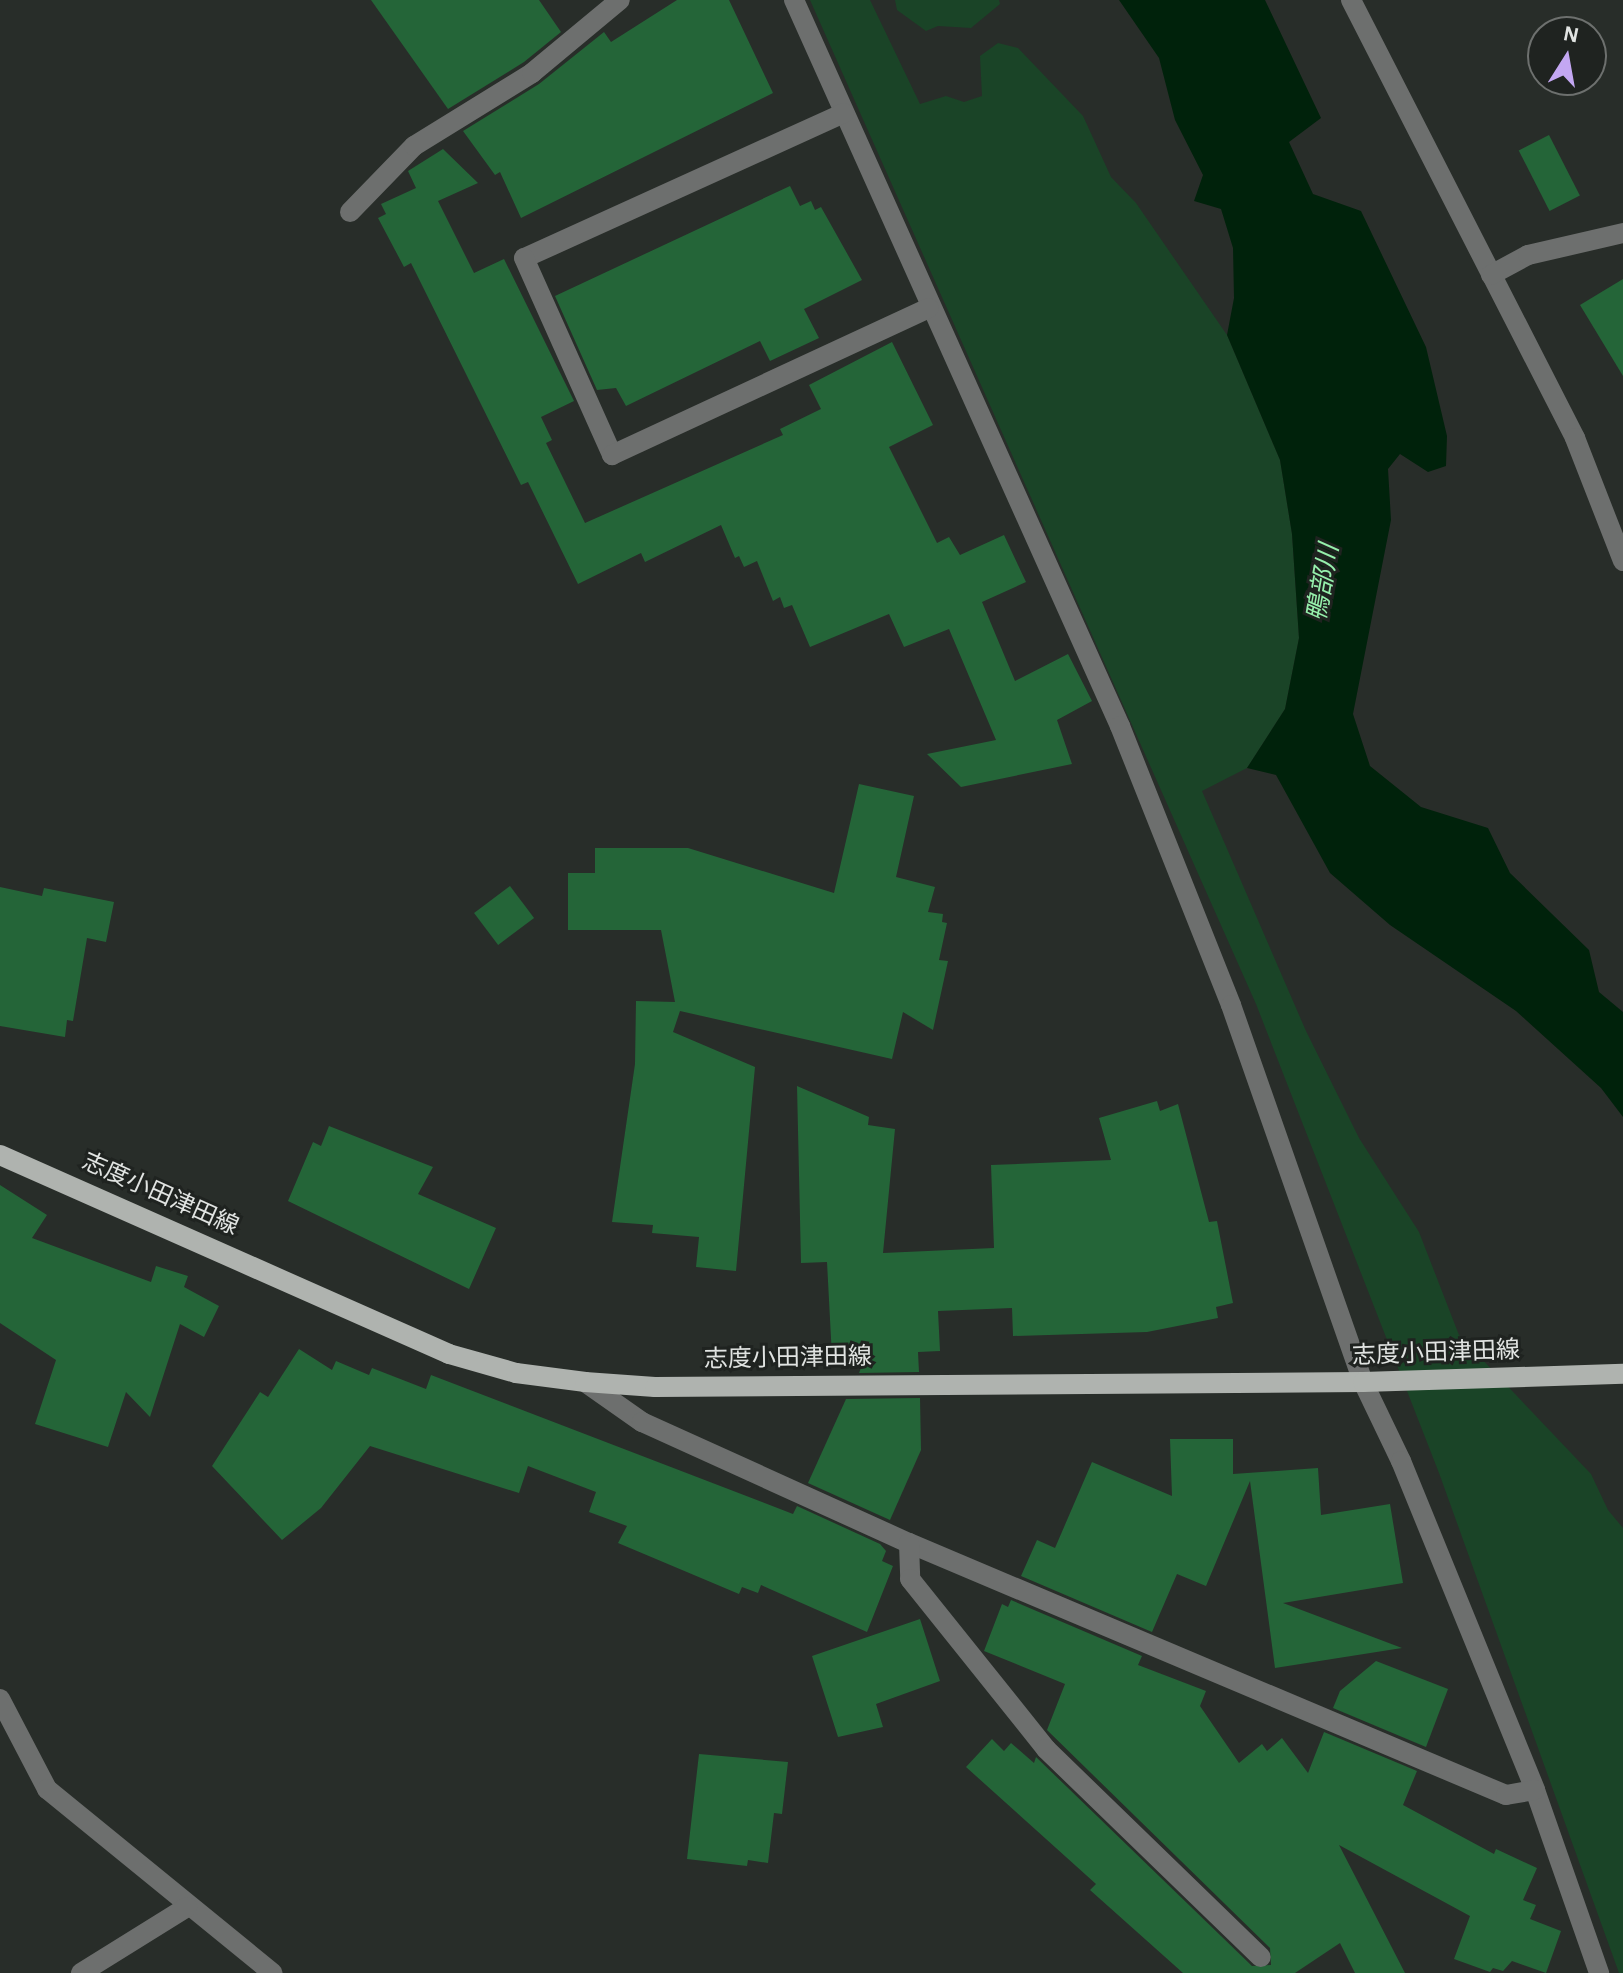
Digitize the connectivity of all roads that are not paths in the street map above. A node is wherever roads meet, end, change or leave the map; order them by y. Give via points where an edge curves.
1 (620, 0) edge
2 (794, 0) edge
3 (1351, 0) edge
4 (844, 113) junction
5 (350, 212) dead end
6 (1623, 233) edge
7 (1491, 275) junction
8 (929, 308) junction
9 (1623, 561) edge
10 (0, 1155) edge
11 (1623, 1374) edge
12 (585, 1382) junction
13 (1363, 1382) junction
14 (909, 1543) junction
15 (0, 1699) edge
16 (1535, 1790) junction
17 (187, 1907) junction
18 (1261, 1957) dead end
19 (81, 1973) edge
20 (273, 1973) edge
21 (1599, 1973) edge

1 - 5 street via 532,73 414,146
2 - 4 street
3 - 7 street
4 - 8 street
4 - 8 street via 524,258 612,455
6 - 7 street via 1528,255
7 - 9 street via 1575,438
8 - 13 street via 1126,741 1231,1005
10 - 12 main road, 志度小田津田線 via 449,1354 516,1373
11 - 13 main road, 志度小田津田線
12 - 13 main road, 志度小田津田線 via 655,1387
12 - 14 street via 642,1422
13 - 16 street via 1401,1461
14 - 16 street via 1506,1795
14 - 18 street via 910,1579 1046,1749
15 - 17 street via 47,1789
16 - 21 street
17 - 19 street
17 - 20 street

